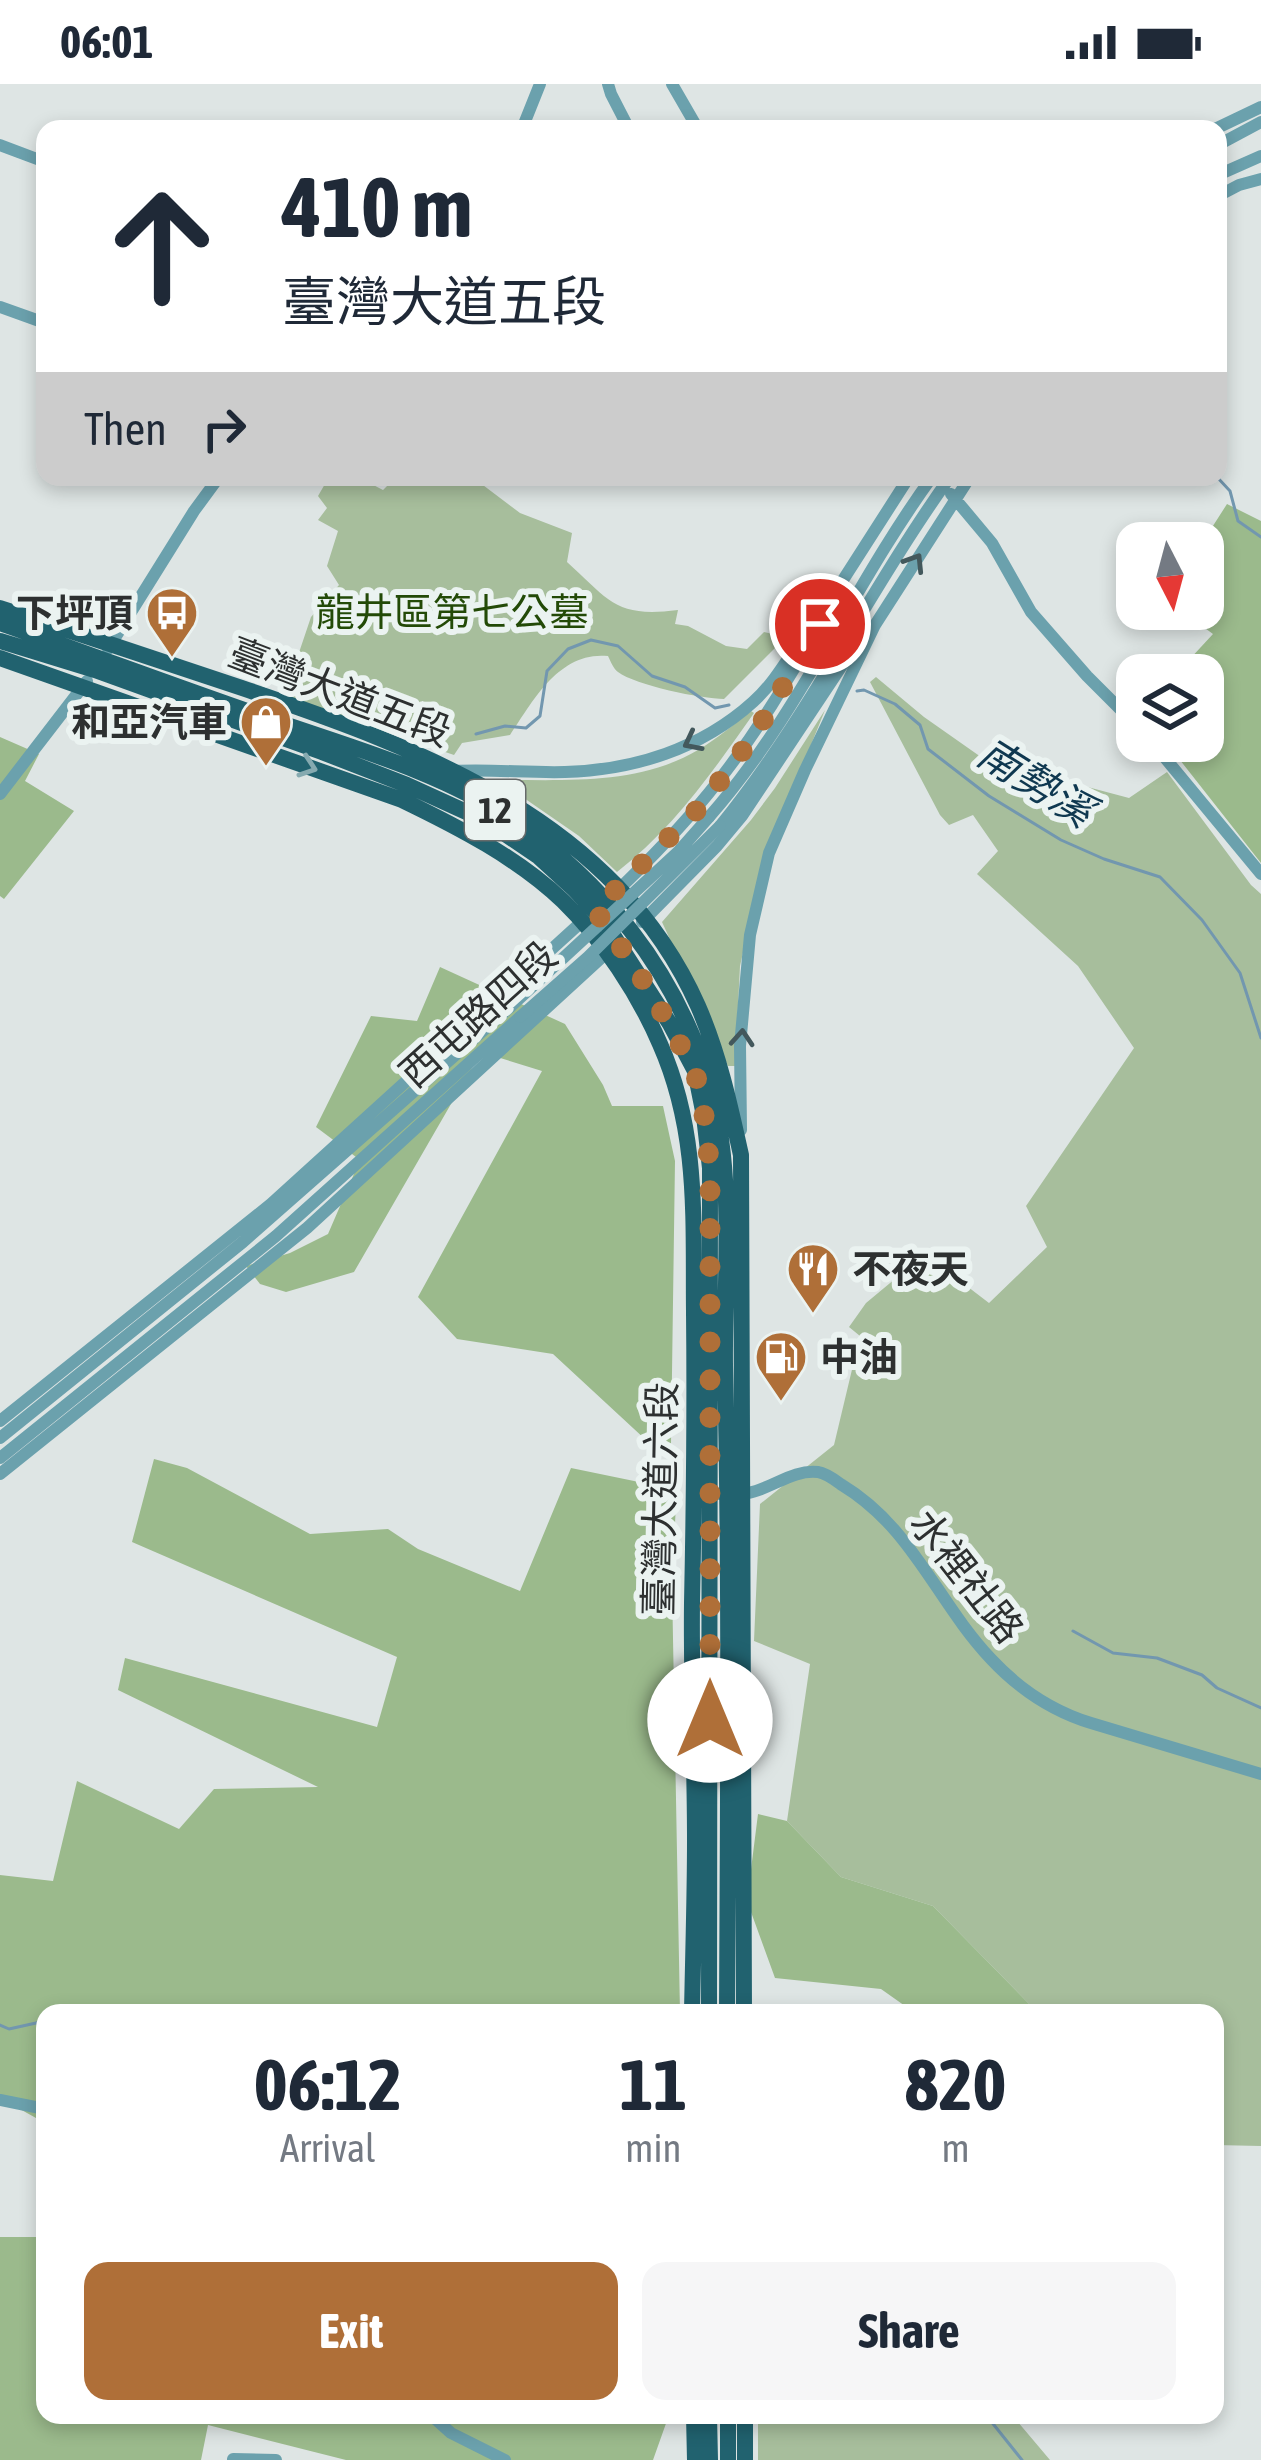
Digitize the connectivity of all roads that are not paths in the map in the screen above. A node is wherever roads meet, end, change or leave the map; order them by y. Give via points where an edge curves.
1 (540, 84) edge
2 (608, 84) edge
3 (672, 84) edge
4 (1261, 106) edge
5 (526, 120) edge
6 (624, 120) edge
7 (693, 120) edge
8 (1261, 122) edge
9 (1227, 123) edge
10 (1227, 140) edge
11 (0, 145) edge
12 (1261, 156) edge
13 (36, 159) edge
14 (1232, 168) junction
15 (1261, 168) edge
16 (1227, 170) edge
17 (1261, 179) edge
18 (1227, 191) edge
19 (0, 307) edge
20 (36, 320) edge
21 (212, 486) edge
22 (903, 486) edge
23 (936, 486) edge
24 (937, 486) edge
25 (945, 486) edge
26 (964, 486) edge
27 (954, 500) junction
28 (831, 601) junction
29 (0, 608) edge
30 (864, 609) junction
31 (0, 623) edge
32 (875, 625) junction
33 (0, 641) edge
34 (103, 657) junction
35 (0, 658) edge
36 (84, 687) junction
37 (1116, 705) edge
38 (814, 707) junction
39 (1168, 762) edge
40 (411, 768) junction
41 (453, 771) junction
42 (0, 794) edge
43 (715, 821) junction
44 (1261, 874) edge
45 (600, 905) junction
46 (625, 936) junction
47 (515, 1012) junction
48 (704, 1115) joint
49 (687, 1130) joint
50 (733, 1151) junction
51 (334, 1164) junction
52 (355, 1184) junction
53 (271, 1204) junction
54 (276, 1236) junction
55 (0, 1421) edge
56 (0, 1438) edge
57 (0, 1458) edge
58 (0, 1474) edge
59 (701, 1493) junction
60 (736, 1494) junction
61 (1261, 1774) edge
62 (692, 2004) edge
63 (710, 2004) edge
64 (727, 2004) edge
65 (744, 2004) edge
66 (0, 2100) edge
67 (36, 2107) edge
68 (441, 2424) edge
69 (694, 2424) edge
70 (709, 2424) edge
71 (728, 2424) edge
72 (746, 2424) edge
73 (233, 2459) edge
74 (276, 2460) edge
75 (505, 2460) edge
76 (695, 2460) edge
77 (710, 2460) edge
78 (728, 2460) edge
79 (745, 2460) edge

1 - 5 street
2 - 6 street
3 - 7 street
4 - 9 street
8 - 10 street
11 - 13 street
12 - 14 street
14 - 15 street
14 - 16 street
17 - 18 street
19 - 20 street
21 - 34 street
22 - 28 street, 西屯路四段
23 - 43 street, 西屯路四段 via 859,587
24 - 30 street, 西屯路四段
25 - 27 street
26 - 27 street
32 -> 27 street
27 - 37 street via 992,543 1031,612
28 -> 41 street, 西屯路四段 via 756,700 674,751 566,772
28 - 45 street, 西屯路四段 via 732,767
29 - 34 main road, 臺灣大道五段 / 12
30 - 38 street
30 - 43 street, 西屯路四段 via 767,764
31 - 34 main road, 臺灣大道五段 / 12
32 - 38 street
50 -> 32 street via 750,935 769,854
33 - 34 main road, 臺灣大道五段 / 12
34 - 36 street
34 - 40 main road, 臺灣大道五段 / 12
34 - 41 main road, 臺灣大道五段 / 12 via 332,718
34 - 45 main road, 臺灣大道五段 / 12 via 486,821
35 - 36 main road, 臺灣大道五段 / 12
36 - 42 street
36 -> 45 main road, 臺灣大道五段 / 12 via 402,800 475,838 562,901
38 - 46 street, 西屯路四段 via 742,816
39 - 44 street
40 - 41 street, 西屯路四段
40 - 45 main road, 臺灣大道五段 / 12 via 511,819 554,852
41 - 45 main road, 臺灣大道五段 / 12 via 538,818 594,862
43 - 47 street, 西屯路四段, bridge
45 - 46 main road, 臺灣大道五段 / 12
45 - 46 main road, 臺灣大道五段 / 12
45 - 53 street, 西屯路四段
46 - 48 main road, 臺灣大道五段 / 12 via 695,1071
46 - 49 main road, 臺灣大道五段 / 12 via 638,1000
46 - 50 main road, 臺灣大道五段 / 12 via 665,979
46 - 52 street, 西屯路四段
47 - 51 street, 西屯路四段
47 - 54 street, 西屯路四段
48 - 59 main road, 臺灣大道六段 / 12 via 710,1168
49 - 59 main road, 臺灣大道六段 / 12
50 - 60 main road, 臺灣大道六段 / 12
51 - 53 street
51 - 56 street, 西屯路四段
52 - 54 street
52 - 58 street, 西屯路四段
53 - 55 street, 西屯路四段
54 - 57 street, 西屯路四段
59 - 60 street, 水裡社路
59 - 62 main road, 臺灣大道六段 / 12 via 691,1661
59 - 63 main road, 臺灣大道六段 / 12
60 - 61 street, 水裡社路 via 808,1473 834,1479 911,1547 990,1658 1032,1695 1063,1714
60 - 64 main road, 臺灣大道六段 / 12
60 - 65 main road, 臺灣大道六段 / 12
66 - 67 street
68 - 75 street
69 - 76 main road
70 - 77 main road
71 - 78 main road
72 - 79 main road
73 - 74 street

